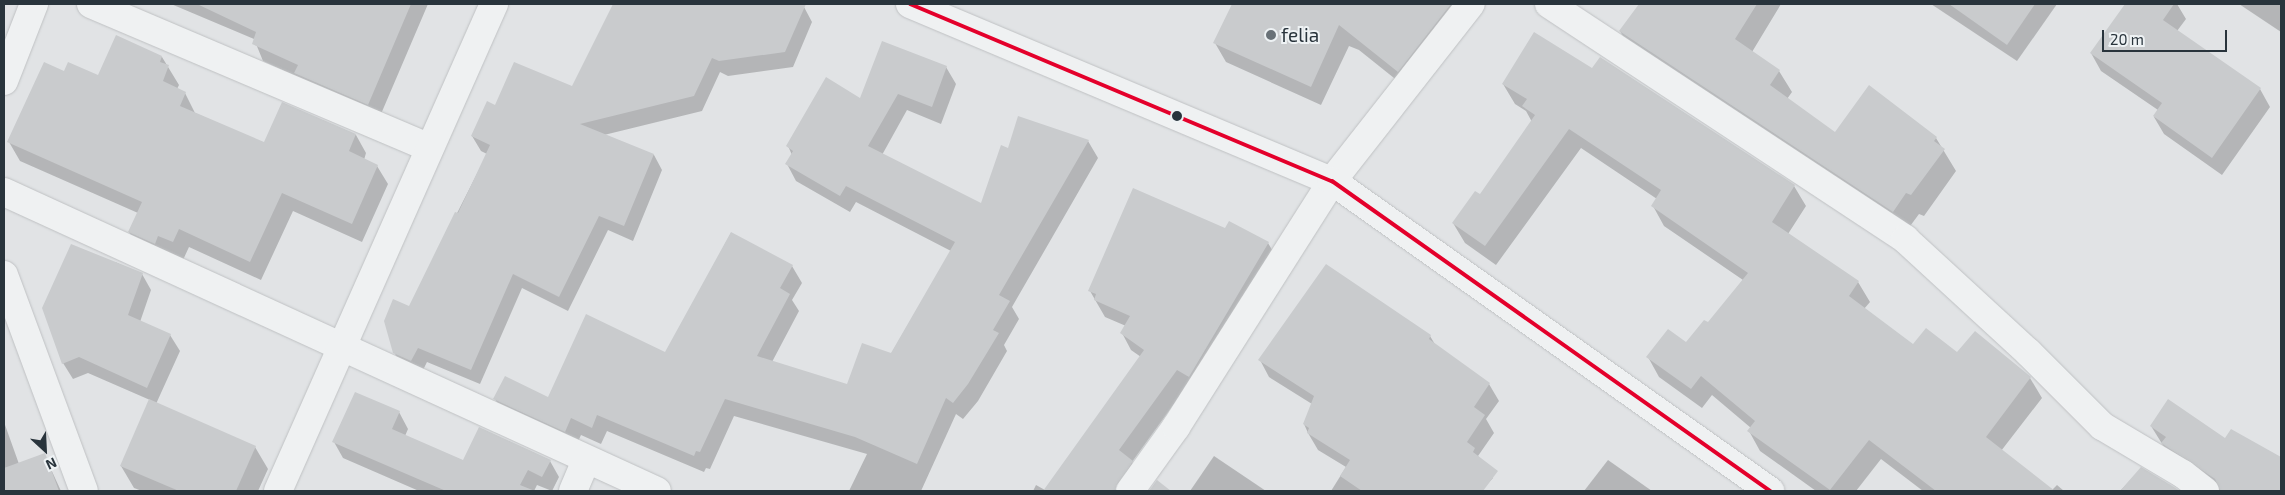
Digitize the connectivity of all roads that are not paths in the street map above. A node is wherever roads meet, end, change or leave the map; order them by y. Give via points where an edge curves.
1 (34, 4) edge
2 (91, 4) edge
3 (494, 4) edge
4 (910, 4) edge
5 (1471, 4) edge
6 (1549, 4) edge
7 (4, 80) edge
8 (430, 148) junction
9 (1332, 181) junction
10 (4, 192) edge
11 (4, 274) edge
12 (343, 348) junction
13 (586, 460) junction
14 (84, 491) edge
15 (278, 491) edge
16 (573, 491) edge
17 (657, 491) edge
18 (1130, 491) edge
19 (1770, 491) edge
20 (2205, 491) edge

1 - 7 street
2 - 8 street
3 - 8 street
4 - 9 street
5 - 9 street
6 - 20 street via 1905,239 2028,352 2102,426 2183,474
8 - 12 street
9 - 18 street via 1176,427
9 - 19 street
10 - 12 street
11 - 14 street
12 - 13 street
12 - 15 street
13 - 16 street
13 - 17 street

